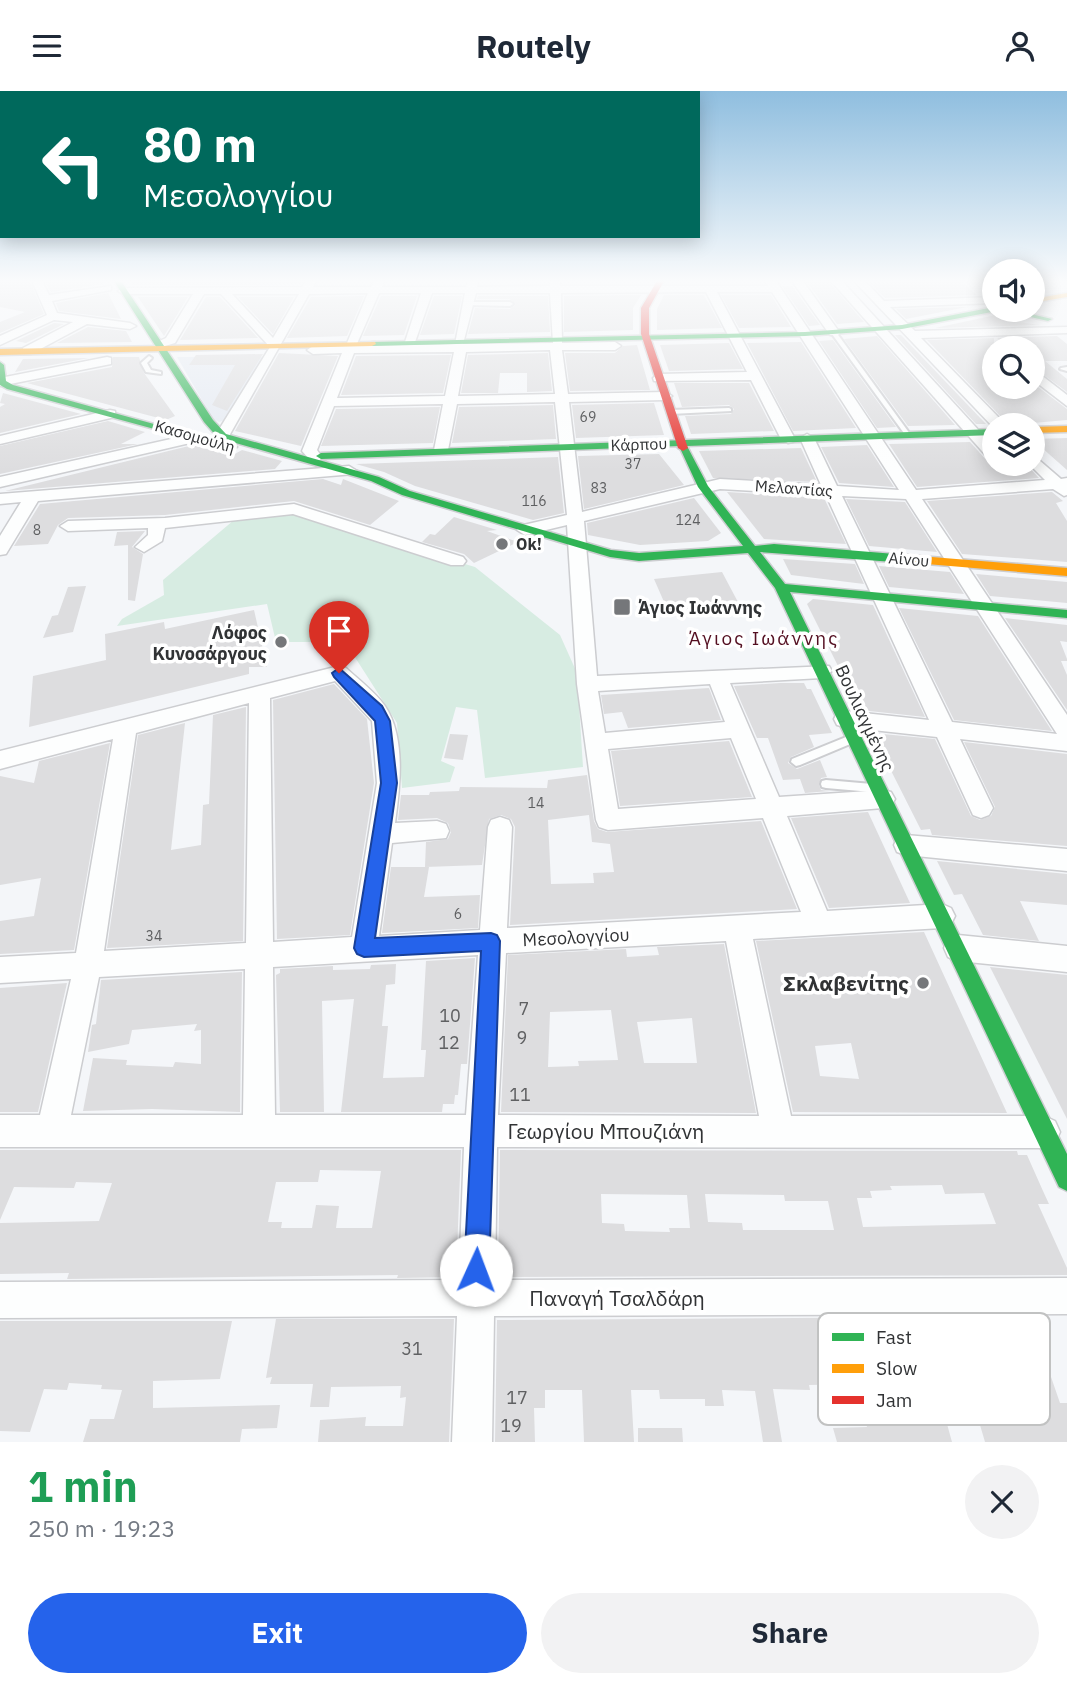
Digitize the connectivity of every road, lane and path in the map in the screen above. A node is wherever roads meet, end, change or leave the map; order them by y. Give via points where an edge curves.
1 (6, 344) edge
2 (40, 344) edge
3 (146, 344) edge
4 (148, 344) edge
5 (163, 344) edge
6 (271, 344) edge
7 (276, 344) edge
8 (389, 344) edge
9 (436, 344) edge
10 (469, 344) edge
11 (504, 344) edge
12 (552, 344) edge
13 (574, 344) edge
14 (649, 344) edge
15 (738, 344) edge
16 (812, 344) edge
17 (842, 344) edge
18 (893, 344) edge
19 (919, 344) edge
20 (460, 345) junction
21 (351, 346) junction
22 (615, 346) dead end
23 (274, 347) junction
24 (27, 351) junction
25 (152, 351) junction
26 (0, 358) edge
27 (107, 361) dead end
28 (0, 365) edge
29 (754, 376) junction
30 (659, 378) junction
31 (1, 382) edge
32 (1045, 383) edge
33 (665, 396) junction
34 (562, 398) junction
35 (452, 400) junction
36 (328, 402) junction
37 (1067, 402) edge
38 (177, 404) dead end
39 (729, 410) dead end
40 (670, 412) junction
41 (987, 413) edge
42 (110, 414) junction
43 (187, 420) dead end
44 (1067, 429) edge
45 (1045, 430) edge
46 (972, 432) junction
47 (982, 432) edge
48 (908, 435) junction
49 (872, 436) junction
50 (198, 437) junction
51 (224, 437) junction
52 (807, 438) junction
53 (788, 439) junction
54 (0, 440) edge
55 (680, 443) junction
56 (982, 443) edge
57 (567, 446) junction
58 (441, 450) junction
59 (349, 453) junction
60 (310, 457) junction
61 (285, 461) junction
62 (1045, 469) edge
63 (336, 471) junction
64 (1012, 476) edge
65 (278, 477) junction
66 (0, 482) edge
67 (702, 487) junction
68 (1022, 487) junction
69 (1065, 487) edge
70 (833, 491) junction
71 (86, 492) junction
72 (406, 493) junction
73 (911, 495) junction
74 (33, 496) junction
75 (0, 499) edge
76 (574, 517) junction
77 (157, 521) junction
78 (526, 530) junction
79 (578, 545) junction
80 (144, 547) dead end
81 (752, 548) junction
82 (0, 550) edge
83 (862, 555) junction
84 (457, 561) dead end
85 (955, 562) junction
86 (1067, 572) edge
87 (781, 587) junction
88 (881, 596) junction
89 (984, 606) junction
90 (1067, 614) edge
91 (822, 671) junction
92 (717, 677) junction
93 (587, 684) junction
94 (260, 692) junction
95 (126, 726) junction
96 (738, 729) junction
97 (849, 729) junction
98 (943, 729) junction
99 (1067, 732) edge
100 (596, 742) junction
101 (1067, 743) edge
102 (0, 760) edge
103 (796, 762) dead end
104 (826, 784) dead end
105 (880, 794) junction
106 (771, 806) junction
107 (981, 808) dead end
108 (500, 827) dead end
109 (437, 831) dead end
110 (383, 833) junction
111 (906, 845) junction
112 (1067, 860) edge
113 (942, 916) junction
114 (819, 923) junction
115 (737, 927) junction
116 (491, 941) junction
117 (364, 948) junction
118 (958, 948) junction
119 (260, 956) junction
120 (1067, 959) edge
121 (88, 965) junction
122 (0, 970) edge
123 (0, 1131) edge
124 (52, 1131) junction
125 (260, 1131) junction
126 (481, 1131) junction
127 (778, 1131) junction
128 (1044, 1132) junction
129 (1067, 1179) edge
130 (1067, 1296) edge
131 (475, 1298) junction
132 (0, 1300) edge
133 (472, 1442) edge

1 - 24 main road
2 - 24 street
3 - 25 main road
4 - 25 main road
5 - 25 street
6 - 23 street
7 - 23 street
8 - 21 main road
9 - 20 main road
10 - 20 main road
11 - 20 street
12 - 34 street
13 - 22 street
14 - 30 main road, Βουλιαγμένης
15 - 29 street
16 - 49 street
17 - 48 lane
18 - 46 street
19 - 41 street
20 - 21 street
20 - 35 street
21 - 23 main road
21 - 36 street
23 - 25 main road
23 - 51 street
24 - 25 main road
25 - 26 main road
25 - 38 main road
25 - 51 main road
27 - 31 street
28 - 31 main road
29 - 30 street
29 - 53 street
30 - 33 main road, Βουλιαγμένης
31 - 42 main road, Κασομούλη
32 - 37 street
33 - 34 street
33 - 40 main road, Βουλιαγμένης
34 - 35 street
34 - 57 street
35 - 36 street
35 - 58 street
36 - 60 street
39 - 40 lane
40 - 55 main road, Βουλιαγμένης
42 - 50 main road, Κασομούλη
42 - 54 street
43 - 50 main road
44 - 45 main road
46 - 47 main road, Κάρπου
46 - 48 main road, Κάρπου
46 - 56 street
48 - 49 main road, Κάρπου
49 - 52 main road, Κάρπου
49 - 73 street
50 - 61 main road, Κασομούλη
50 - 66 street
51 - 60 main road, Κασομούλη
52 - 53 main road, Κάρπου
52 - 70 street
53 - 55 main road, Κάρπου
55 - 57 main road, Κάρπου
55 - 67 main road, Βουλιαγμένης
57 - 58 main road, Κάρπου
57 - 76 street
58 - 59 main road, Κάρπου
59 - 60 main road, Κάρπου
59 - 63 main road via 339,459
60 - 61 main road, Κάρπου
60 - 63 main road, Κασομούλη
61 - 63 main road, Κασομούλη
61 - 65 street
62 - 69 street
63 - 65 street
63 - 72 main road, Κασομούλη
63 - 72 main road, Κασομούλη via 366,487
64 - 68 street
65 - 71 street
67 - 70 street, Μελαντίας via 720,484
67 - 76 street, Μελαντίας
67 - 81 main road, Βουλιαγμένης
68 - 69 street, Μελαντίας
68 - 73 street, Μελαντίας
70 - 73 street, Μελαντίας
70 - 83 street
71 - 74 street
71 - 77 street via 68,526
72 - 78 main road, Κασομούλη
73 - 85 street
74 - 75 street
74 - 82 street
76 - 78 street, Μελαντίας
76 - 79 street
77 - 80 street via 156,537
77 - 84 street via 294,509
78 - 79 main road, Κασομούλη
79 - 81 main road, Κασομούλη via 639,557
79 - 93 street
81 - 83 main road, Αίνου
81 - 87 main road, Βουλιαγμένης
83 - 85 main road, Αίνου
83 - 88 street
85 - 86 main road, Αίνου
85 - 89 street
87 - 88 main road
87 - 91 main road, Βουλιαγμένης
88 - 89 main road
88 - 98 street
89 - 90 main road
89 - 99 street
91 - 92 street
91 - 97 main road, Βουλιαγμένης
92 - 93 street
92 - 96 street
93 - 100 street
94 - 95 street
94 - 110 street via 339,673 376,709 383,721 389,783
94 - 119 street
95 - 102 street
95 - 121 street
96 - 100 street
96 - 106 street
97 - 98 street
97 - 103 lane
97 - 105 main road, Βουλιαγμένης
98 - 101 street
98 - 107 street
100 - 106 street via 608,820
104 - 105 lane
105 - 106 street
105 - 111 main road, Βουλιαγμένης
106 - 114 street
108 - 116 street
109 - 110 street
110 - 117 street
111 - 112 street
111 - 113 main road, Βουλιαγμένης
113 - 114 street, Μεσολογγίου
113 - 118 main road, Βουλιαγμένης
114 - 115 street, Μεσολογγίου
115 - 116 street, Μεσολογγίου
115 - 127 street
116 - 117 street, Μεσολογγίου
116 - 126 street
117 - 119 street, Μεσολογγίου
118 - 120 street
118 - 128 main road, Βουλιαγμένης
119 - 121 street, Μεσολογγίου
119 - 125 street
121 - 122 street, Μεσολογγίου
121 - 124 street
123 - 124 street, Γεωργίου Μπουζιάνη
124 - 125 street, Γεωργίου Μπουζιάνη
125 - 126 street, Γεωργίου Μπουζιάνη
126 - 127 street, Γεωργίου Μπουζιάνη
126 - 131 street
127 - 128 street, Γεωργίου Μπουζιάνη
128 - 129 main road, Βουλιαγμένης
130 - 131 street, Παναγή Τσαλδάρη
131 - 132 street, Παναγή Τσαλδάρη
131 - 133 street

